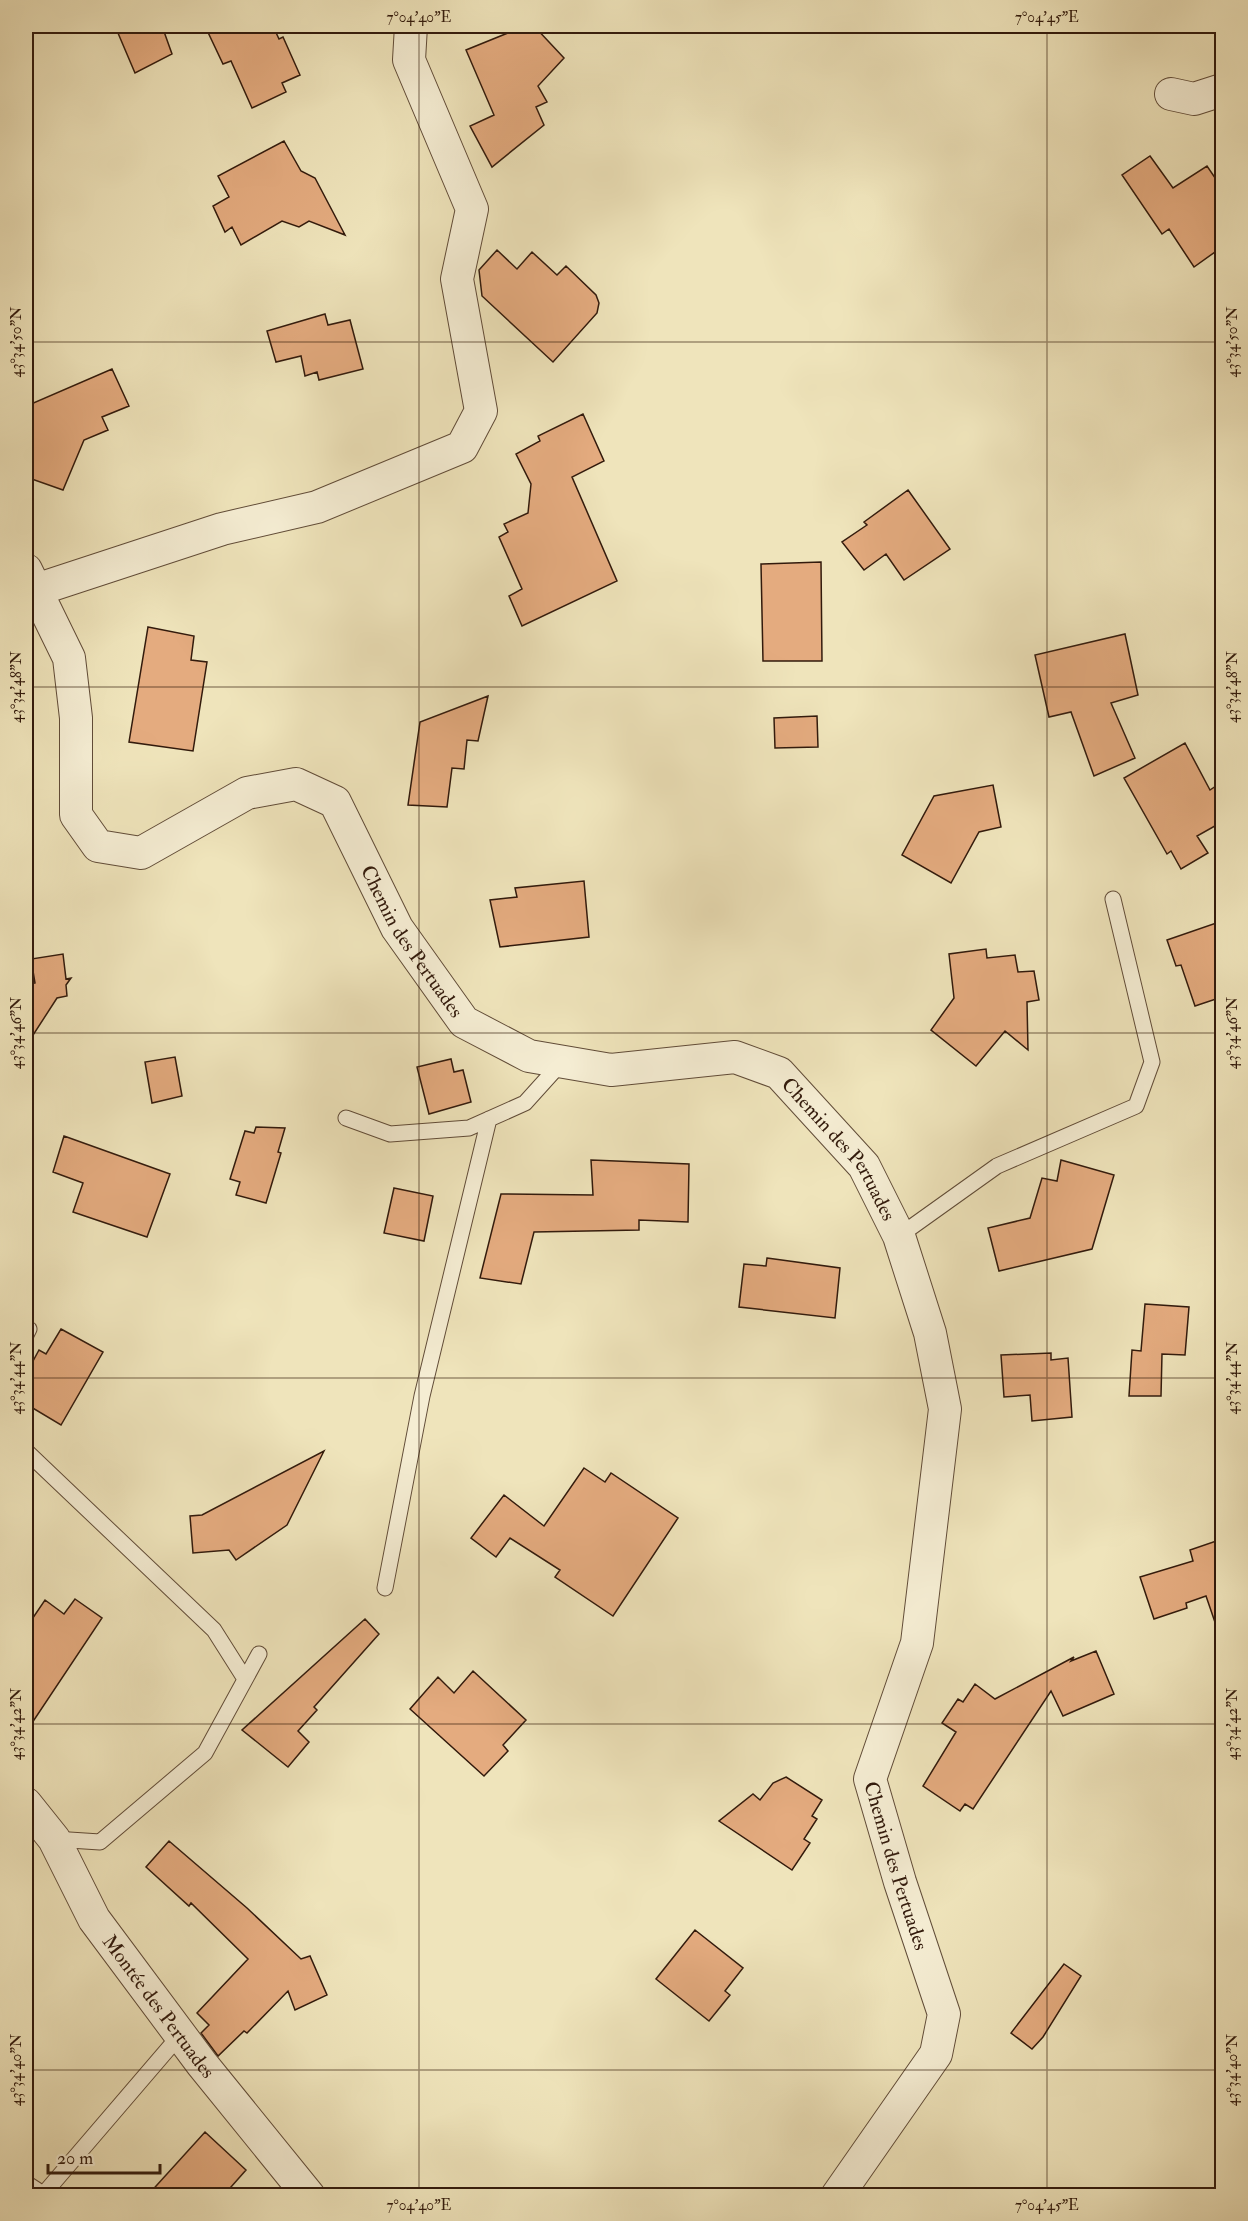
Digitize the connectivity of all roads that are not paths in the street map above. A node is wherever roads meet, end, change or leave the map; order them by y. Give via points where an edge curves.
1 (411, 26) edge
2 (1222, 90) edge
3 (1171, 94) dead end
4 (31, 580) edge
5 (1113, 899) dead end
6 (562, 1062) junction
7 (346, 1118) dead end
8 (489, 1119) junction
9 (899, 1236) junction
10 (26, 1451) edge
11 (385, 1588) dead end
12 (259, 1654) dead end
13 (245, 1679) junction
14 (26, 1804) edge
15 (54, 1839) junction
16 (180, 2035) junction
17 (26, 2182) edge
18 (42, 2195) edge
19 (309, 2196) edge
20 (837, 2196) edge

1 - 4 street via 409,60 472,209 457,279 480,411 462,447 317,507
2 - 3 street via 1194,99
4 - 6 street, Chemin des Pertuades via 69,658 76,718 76,815 98,846 141,853 247,793 286,785 296,784 335,802 397,928 464,1022 529,1056
5 - 9 lane via 1152,1062 1136,1106 997,1166
6 - 8 lane via 525,1103
6 - 9 street, Chemin des Pertuades via 611,1070 735,1057 779,1073 864,1166
7 - 8 lane via 390,1134 469,1128
8 - 11 lane via 422,1396
9 - 20 street, Chemin des Pertuades via 930,1334 945,1409 917,1643 870,1779 944,2014 936,2054
10 - 13 lane via 214,1630
12 - 13 lane
13 - 15 lane via 205,1753 100,1842
14 - 15 street, Montée des Pertuades
15 - 16 street, Montée des Pertuades via 94,1919
16 - 18 lane
16 - 19 street, Montée des Pertuades
17 - 18 lane

